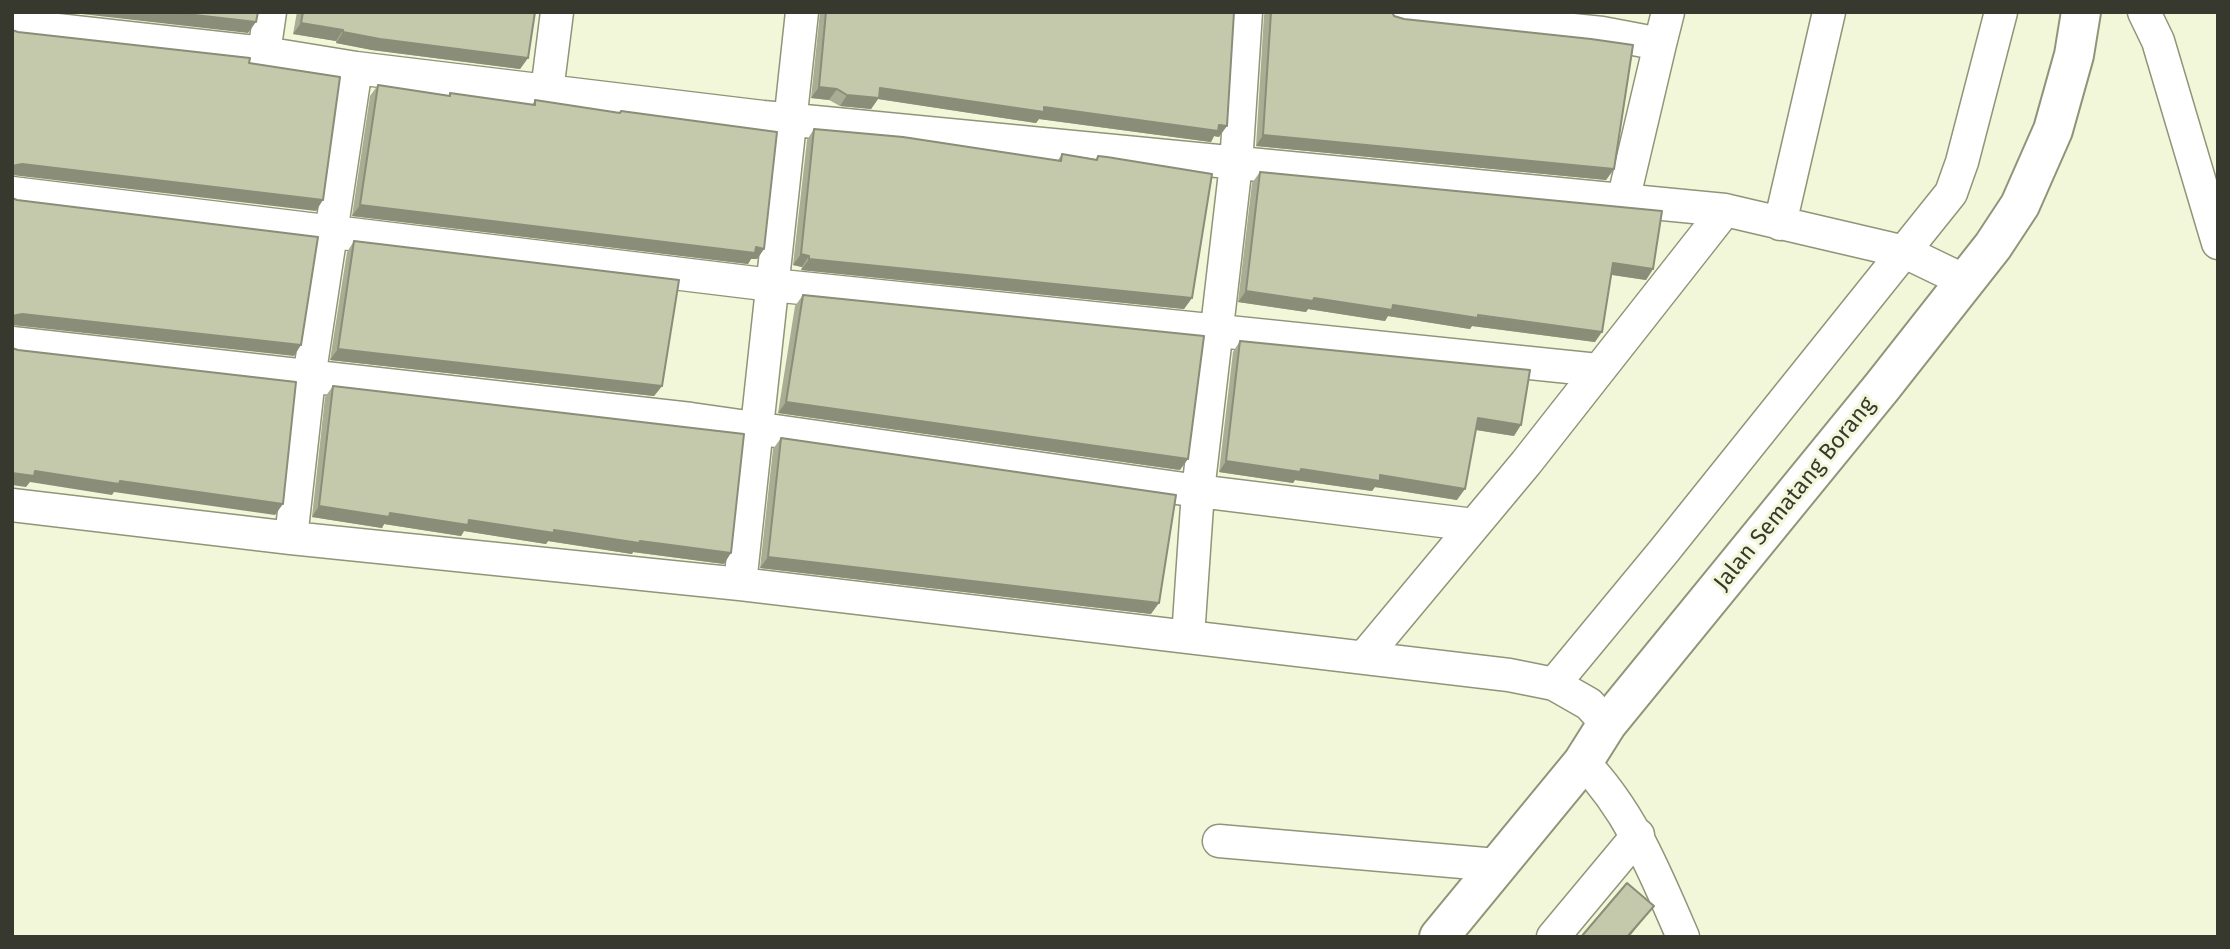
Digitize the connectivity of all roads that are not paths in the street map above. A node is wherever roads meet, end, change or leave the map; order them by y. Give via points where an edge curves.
1 (270, 12) edge
2 (557, 12) edge
3 (802, 12) edge
4 (1246, 12) edge
5 (1398, 12) edge
6 (1668, 12) edge
7 (1829, 12) edge
8 (2001, 12) edge
9 (2081, 12) edge
10 (2144, 12) edge
11 (1447, 15) edge
12 (1604, 22) edge
13 (12, 25) edge
14 (1660, 44) junction
15 (264, 53) junction
16 (356, 68) junction
17 (547, 92) junction
18 (790, 120) junction
19 (1236, 164) junction
20 (12, 193) edge
21 (1623, 201) junction
22 (1725, 210) junction
23 (1780, 224) junction
24 (331, 231) junction
25 (2218, 243) edge
26 (1905, 252) junction
27 (1965, 281) junction
28 (772, 285) junction
29 (1217, 331) junction
30 (12, 343) edge
31 (1598, 370) junction
32 (309, 378) junction
33 (757, 428) junction
34 (1198, 491) junction
35 (12, 505) edge
36 (1474, 525) junction
37 (291, 538) junction
38 (740, 584) junction
39 (1188, 637) junction
40 (1365, 656) junction
41 (1554, 684) junction
42 (1607, 724) junction
43 (1588, 767) junction
44 (1629, 823) junction
45 (1219, 841) dead end
46 (1497, 865) junction
47 (1439, 937) edge
48 (1553, 937) edge
49 (1683, 937) edge

1 - 15 street
2 - 17 street
3 - 18 street
4 - 19 street
5 - 11 street
6 - 14 street
7 - 23 street
8 - 26 street via 1951,193
9 - 27 street, Jalan Sematang Borang via 2053,130 2020,205
10 - 25 street via 2158,41
11 - 12 street
12 - 14 street
13 - 15 street
14 - 21 street
15 - 16 street
16 - 17 street
16 - 24 street
17 - 18 street
18 - 19 street
18 - 28 street
19 - 21 street
19 - 29 street
20 - 24 street
21 - 22 street
22 - 23 street
22 - 31 street
23 - 26 street
24 - 28 street
24 - 32 street
26 - 27 street
26 - 41 street
27 - 42 street, Jalan Sematang Borang
28 - 29 street
28 - 33 street
29 - 31 street
29 - 34 street
30 - 32 street
31 - 36 street
32 - 33 street
32 - 37 street
33 - 34 street
33 - 38 street
34 - 36 street
34 - 39 street
35 - 37 street
36 - 40 street
37 - 38 street
38 - 39 street
39 - 40 street
40 - 41 street
41 - 42 street via 1589,704
42 - 43 street, Jalan Sematang Borang
43 - 44 street
43 - 46 street, Jalan Sematang Borang
44 - 48 street
44 - 49 street
45 - 46 street
46 - 47 street, Jalan Sematang Borang

